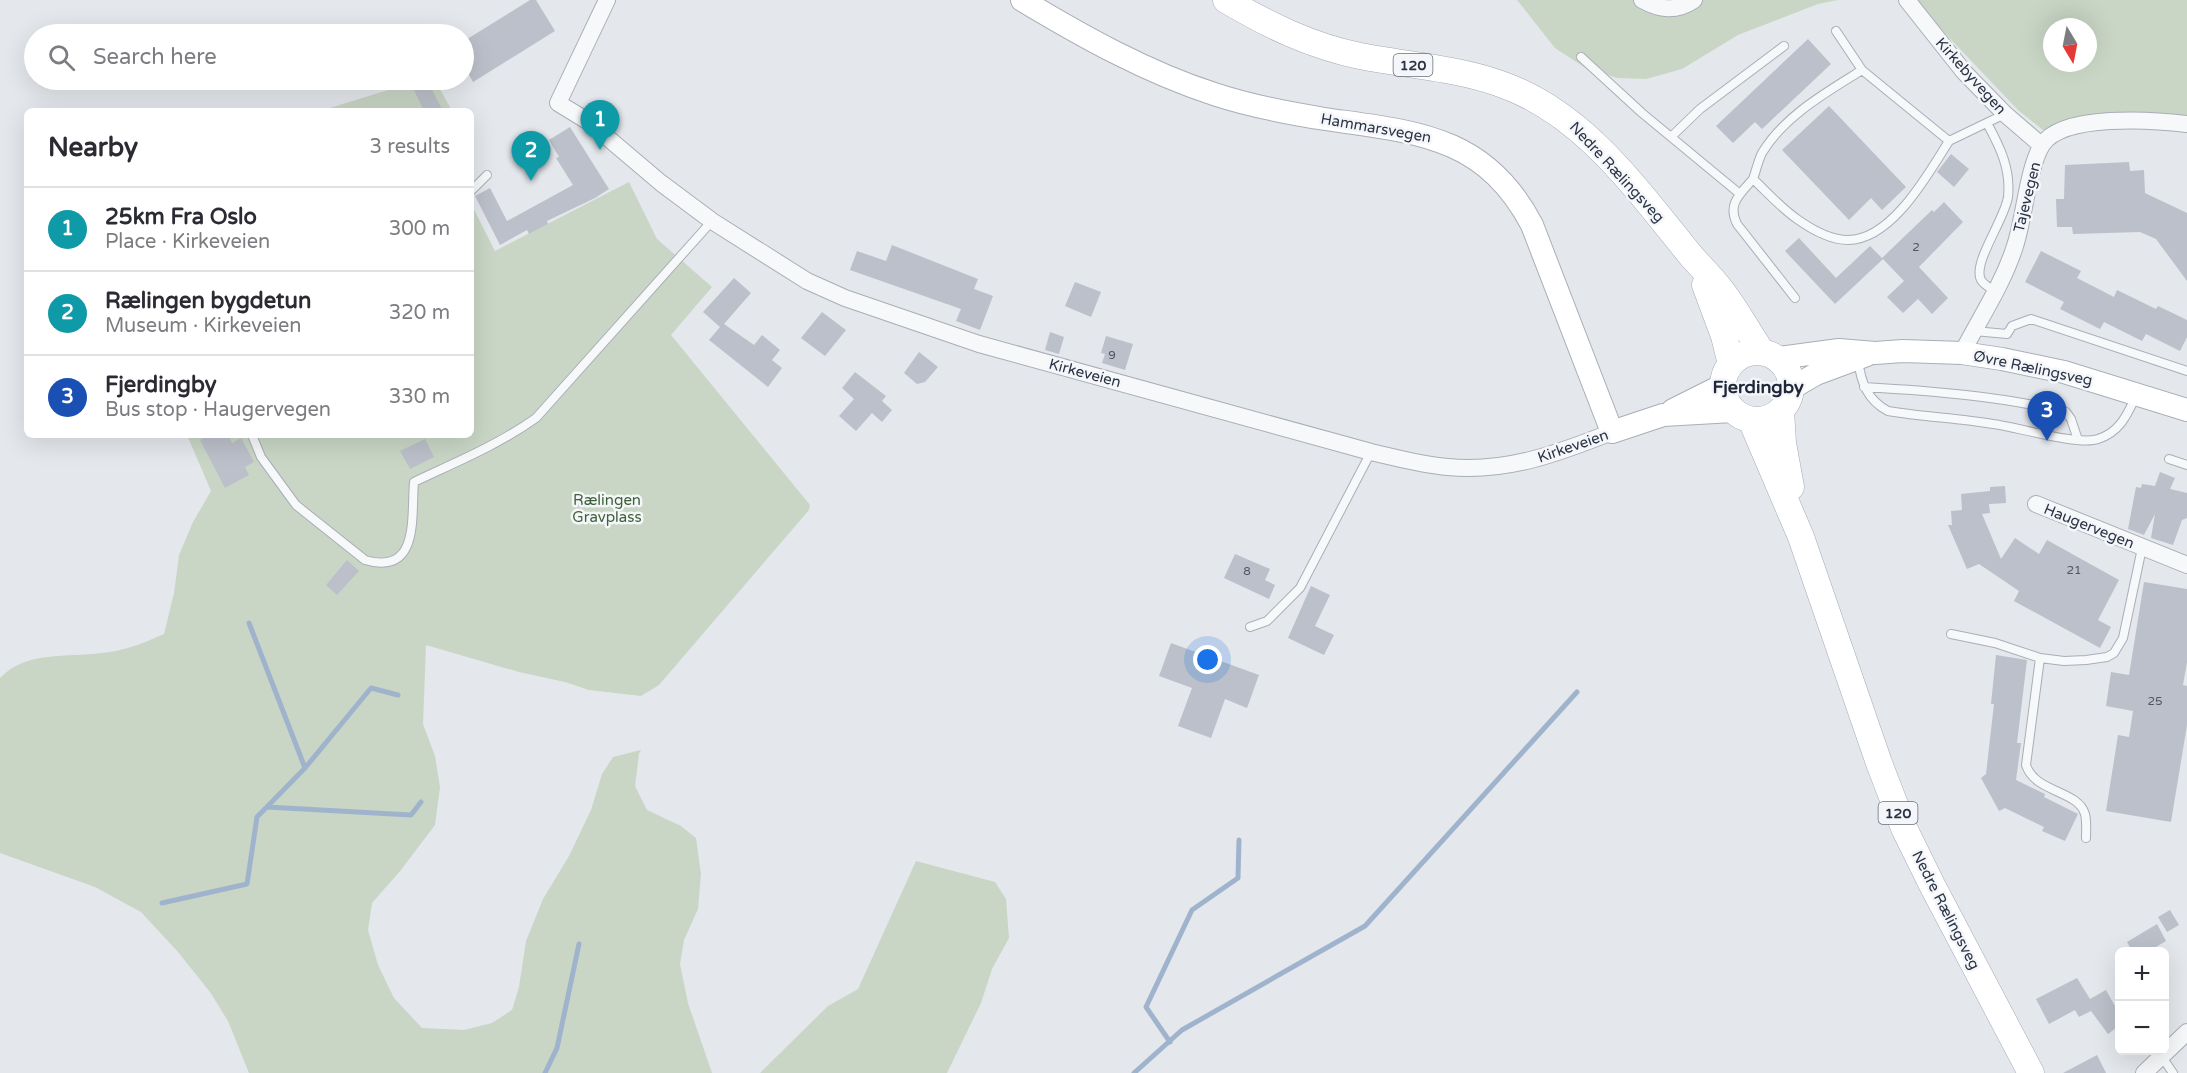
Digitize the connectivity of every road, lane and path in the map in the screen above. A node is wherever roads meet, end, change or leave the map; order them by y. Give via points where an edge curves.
1 (607, 0) edge
2 (1022, 0) edge
3 (1226, 0) edge
4 (1642, 0) edge
5 (1694, 0) edge
6 (1907, 0) edge
7 (1836, 32) dead end
8 (1784, 46) dead end
9 (1581, 57) dead end
10 (1862, 70) junction
11 (2005, 114) junction
12 (1988, 123) junction
13 (2187, 124) edge
14 (1671, 137) junction
15 (1949, 141) junction
16 (2041, 145) junction
17 (487, 175) dead end
18 (1753, 179) junction
19 (474, 188) edge
20 (1740, 194) junction
21 (712, 221) junction
22 (1693, 258) junction
23 (1995, 291) junction
24 (1795, 298) dead end
25 (1973, 331) junction
26 (1962, 353) junction
27 (1863, 354) junction
28 (1770, 355) junction
29 (2187, 371) edge
30 (1727, 375) junction
31 (1864, 387) junction
32 (1792, 388) junction
33 (2137, 393) junction
34 (2187, 410) edge
35 (1781, 411) junction
36 (1664, 415) junction
37 (1742, 415) junction
38 (1612, 432) junction
39 (253, 438) edge
40 (2078, 441) junction
41 (1371, 452) junction
42 (2169, 459) dead end
43 (2187, 465) edge
44 (2036, 504) dead end
45 (1801, 537) junction
46 (2142, 548) junction
47 (2187, 566) edge
48 (1250, 627) dead end
49 (1952, 634) dead end
50 (2040, 658) junction
51 (2086, 838) dead end
52 (2187, 1032) edge
53 (2162, 1057) junction
54 (2031, 1073) edge
55 (2144, 1073) edge
56 (2173, 1073) edge

1 - 21 street, Kirkeveien via 558,103 590,122
2 - 38 street, Hammarsvegen via 1102,46 1213,94 1275,111 1419,134 1452,145 1479,160 1514,195 1532,225
3 - 22 main road, Nedre Rælingsveg / 120 via 1286,32 1335,50 1476,77 1538,101 1568,120 1592,142 1651,205
4 - 5 street via 1672,9
6 - 11 street, Kirkebyvegen via 1964,72
7 - 10 lane
8 - 14 lane via 1687,119
9 - 14 lane
10 - 15 lane
10 - 18 lane via 1776,133 1761,155
11 - 12 lane
11 - 16 street, Kirkebyvegen
12 - 15 lane
12 - 23 lane via 2005,158 2008,184 2006,209 1979,270 1982,282
13 - 16 street, Tajevegen via 2135,120 2090,123 2060,132
14 - 20 lane
15 - 18 lane via 1913,197 1880,228 1860,238 1836,239 1821,233 1797,219
16 - 23 street, Tajevegen via 2015,246
17 - 19 lane
18 - 20 lane
20 - 24 lane via 1732,208 1737,224
21 - 39 lane via 536,418 489,447 414,482 410,540 404,554 392,562 376,564 365,560 296,505 261,457
21 - 41 street, Kirkeveien via 807,281 856,302 979,344
22 - 28 main road, Nedre Rælingsveg / 120 via 1724,292
22 - 30 main road, Nedre Rælingsveg / 120 via 1717,316
23 - 25 street, Tajevegen
25 - 26 street, Tajevegen
25 - 29 lane via 2007,334 2012,326 2031,319
26 - 27 street, Øvre Rælingsveg
26 - 33 street, Øvre Rælingsveg via 2031,365
27 - 28 street, Øvre Rælingsveg via 1824,351
27 - 31 lane
27 - 32 street, Øvre Rælingsveg
28 - 30 main road via 1745,354
28 - 32 main road, 120 via 1788,371
30 - 36 street, Kirkeveien
30 - 37 main road, 120 via 1725,399
31 - 40 lane via 1870,398 1888,411 2001,425
31 - 40 lane via 1982,397 2066,412
32 - 35 main road
33 - 34 street, Øvre Rælingsveg
33 - 40 lane via 2118,427 2100,439
35 - 37 main road via 1767,419
35 - 45 main road, Nedre Rælingsveg / 120
36 - 37 street, Kirkeveien
36 - 38 street, Kirkeveien
37 - 45 main road, Nedre Rælingsveg / 120
38 - 41 street, Kirkeveien via 1551,456 1495,467 1449,468
41 - 48 lane via 1300,588 1268,621
42 - 43 lane
44 - 46 street, Haugervegen
45 - 54 main road, Nedre Rælingsveg / 120 via 1904,828
46 - 47 street, Haugervegen
46 - 50 lane, Haugervegen via 2123,638 2114,653 2086,660
49 - 50 lane, Haugervegen
50 - 51 lane via 2026,765 2033,779 2082,809
52 - 53 street
53 - 55 street
53 - 56 lane

